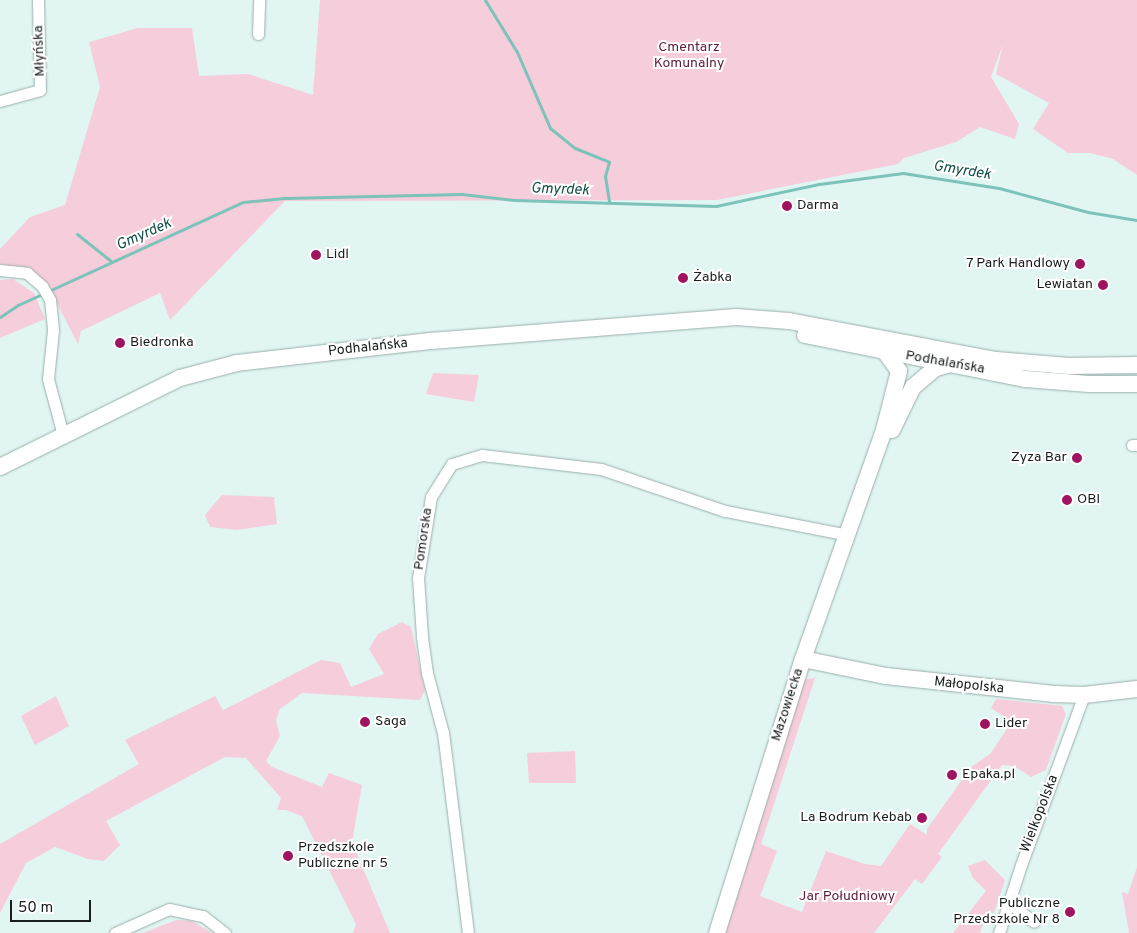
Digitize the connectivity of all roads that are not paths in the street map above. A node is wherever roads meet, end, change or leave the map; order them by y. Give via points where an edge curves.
1 (38, 0) edge
2 (259, 0) edge
3 (258, 34) dead end
4 (0, 101) edge
5 (0, 270) edge
6 (758, 319) junction
7 (901, 342) junction
8 (932, 347) junction
9 (885, 352) junction
10 (914, 357) junction
11 (952, 364) junction
12 (1137, 365) edge
13 (899, 371) junction
14 (1137, 384) edge
15 (913, 387) junction
16 (63, 435) junction
17 (0, 467) edge
18 (868, 479) junction
19 (848, 535) junction
20 (803, 659) junction
21 (1137, 689) edge
22 (1084, 695) junction
23 (1009, 903) junction
24 (1034, 922) dead end
25 (115, 933) edge
26 (225, 933) edge
27 (468, 933) edge
28 (717, 933) edge
29 (999, 933) edge

1 - 4 street, Młyńska via 40,90
2 - 3 street
5 - 16 street via 27,273 42,286 50,300 53,330 48,379
6 - 7 street, Podhalańska via 789,321
6 - 9 street, Podhalańska via 800,334
6 - 16 street, Podhalańska via 711,317 237,363 180,378
7 - 8 street, Podhalańska
7 - 10 street via 909,347
8 - 10 street
8 - 12 street, Podhalańska via 1027,364
9 - 10 street, Podhalańska
9 - 13 street
10 - 11 street, Podhalańska
10 - 13 street
10 - 15 street, Mazowiecka
11 - 14 street, Podhalańska via 1053,382
11 - 15 street, Mazowiecka via 936,368
13 - 18 street, Mazowiecka
15 - 18 street, Mazowiecka
16 - 17 street, Podhalańska
18 - 19 street, Mazowiecka
19 - 20 street, Mazowiecka
19 - 27 street, Pomorska via 725,511 601,469 482,455 452,464 431,498 418,578 422,636 443,733
20 - 22 street, Małopolska via 848,670 917,680
20 - 28 street, Mazowiecka
21 - 22 street, Małopolska
22 - 23 street, Wielkopolska
23 - 24 street
23 - 29 street, Wielkopolska
25 - 26 street via 168,909 203,916

